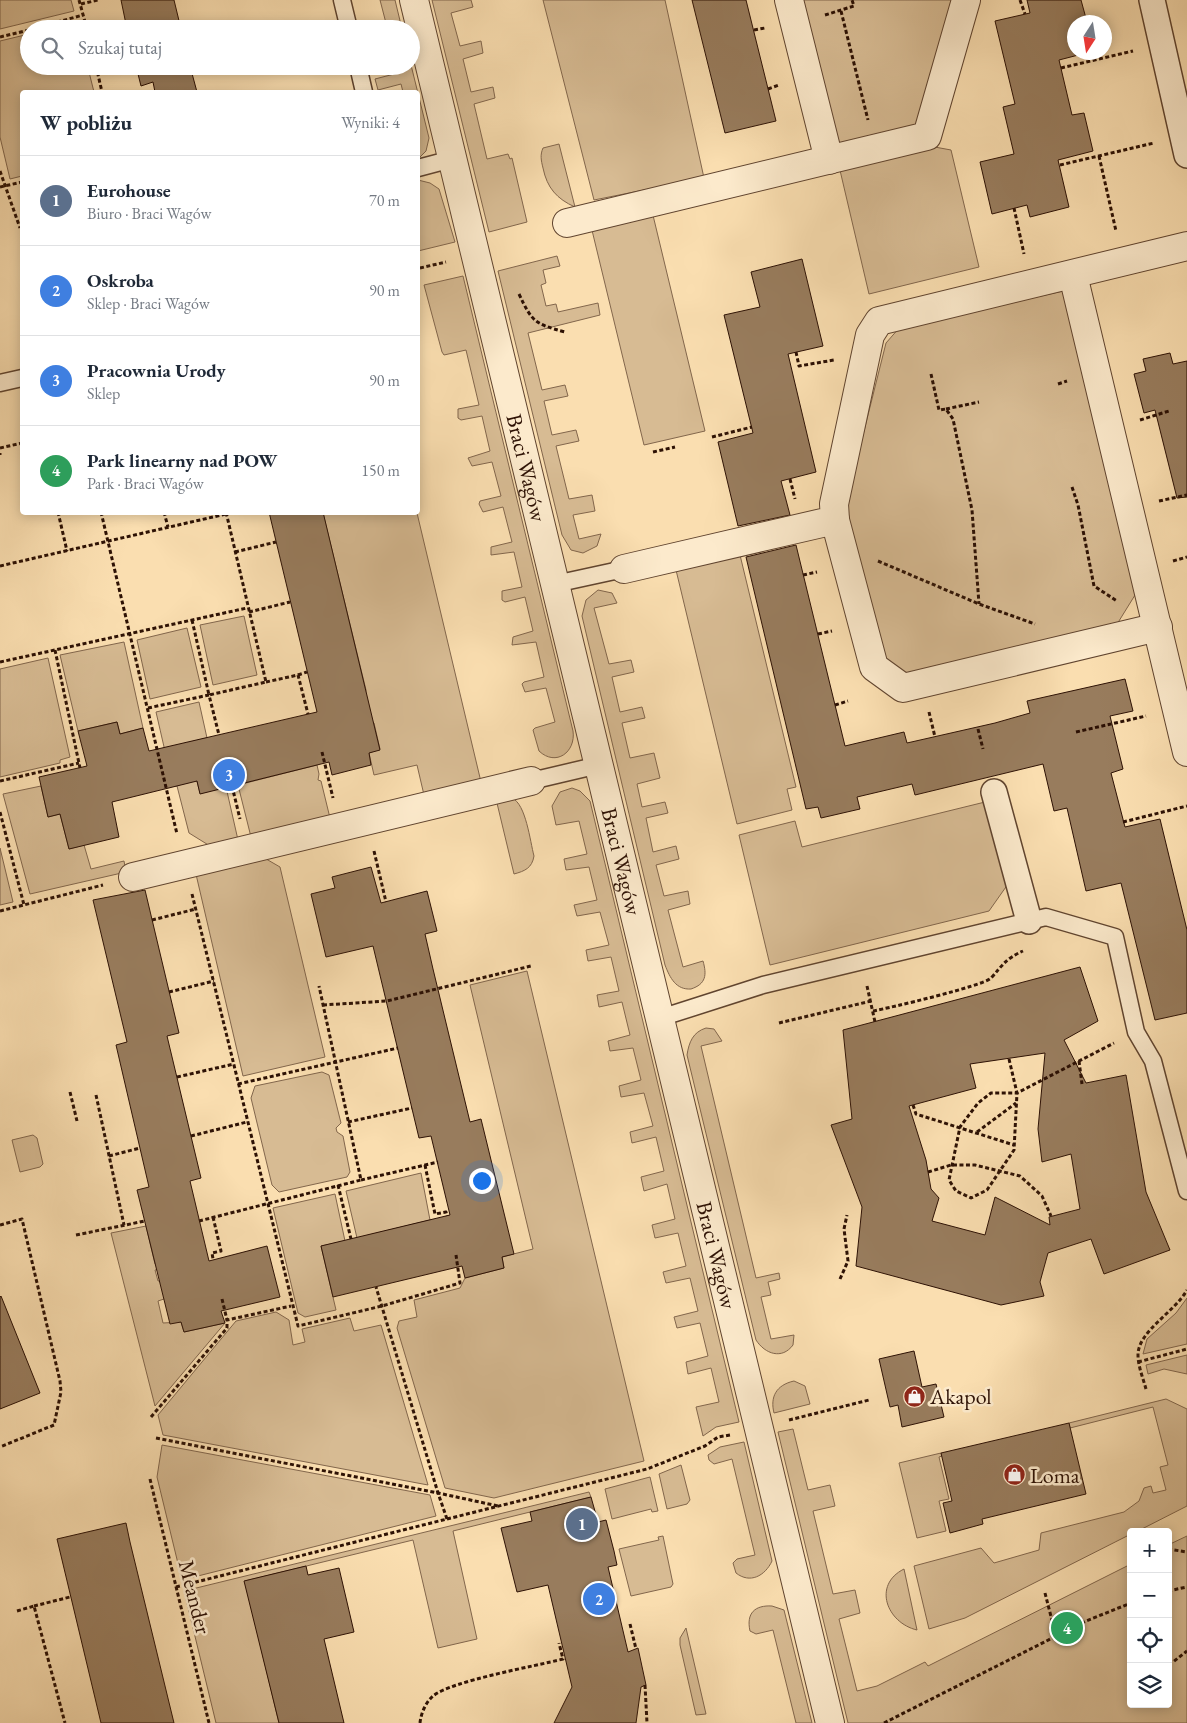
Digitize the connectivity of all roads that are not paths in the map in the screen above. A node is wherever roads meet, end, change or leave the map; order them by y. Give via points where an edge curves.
1 (342, 0) edge
2 (414, 0) edge
3 (789, 0) edge
4 (966, 0) edge
5 (1152, 0) edge
6 (347, 20) edge
7 (419, 20) edge
8 (420, 25) edge
9 (360, 75) edge
10 (364, 90) edge
11 (1185, 145) edge
12 (452, 159) junction
13 (829, 160) junction
14 (420, 167) edge
15 (567, 223) dead end
16 (1187, 246) edge
17 (1073, 275) junction
18 (20, 378) edge
19 (0, 383) edge
20 (838, 532) junction
21 (624, 569) joint
22 (555, 584) junction
23 (1158, 627) junction
24 (1187, 752) edge
25 (599, 765) junction
26 (531, 781) joint
27 (994, 792) dead end
28 (133, 877) road end
29 (1029, 921) junction
30 (660, 1018) junction
31 (1187, 1191) edge
32 (830, 1723) edge

1 - 6 lane
2 - 7 street, Braci Wagów
3 - 13 street
4 - 13 street via 927,136
5 - 11 street
8 - 12 street, Braci Wagów
9 - 10 lane
12 - 14 lane
12 - 22 street, Braci Wagów
13 - 15 street
16 - 17 street
17 - 20 street via 879,321 870,336 834,504
17 - 23 street
18 - 19 lane
20 - 21 street
20 - 23 street via 874,667 903,688
21 - 22 lane
22 - 25 street, Braci Wagów
23 - 24 street
25 - 26 lane
25 - 30 street, Braci Wagów
26 - 28 street
27 - 29 street
29 - 30 lane via 763,985
29 - 31 lane via 1046,917 1115,937 1136,1032 1154,1061
30 - 32 street, Braci Wagów

